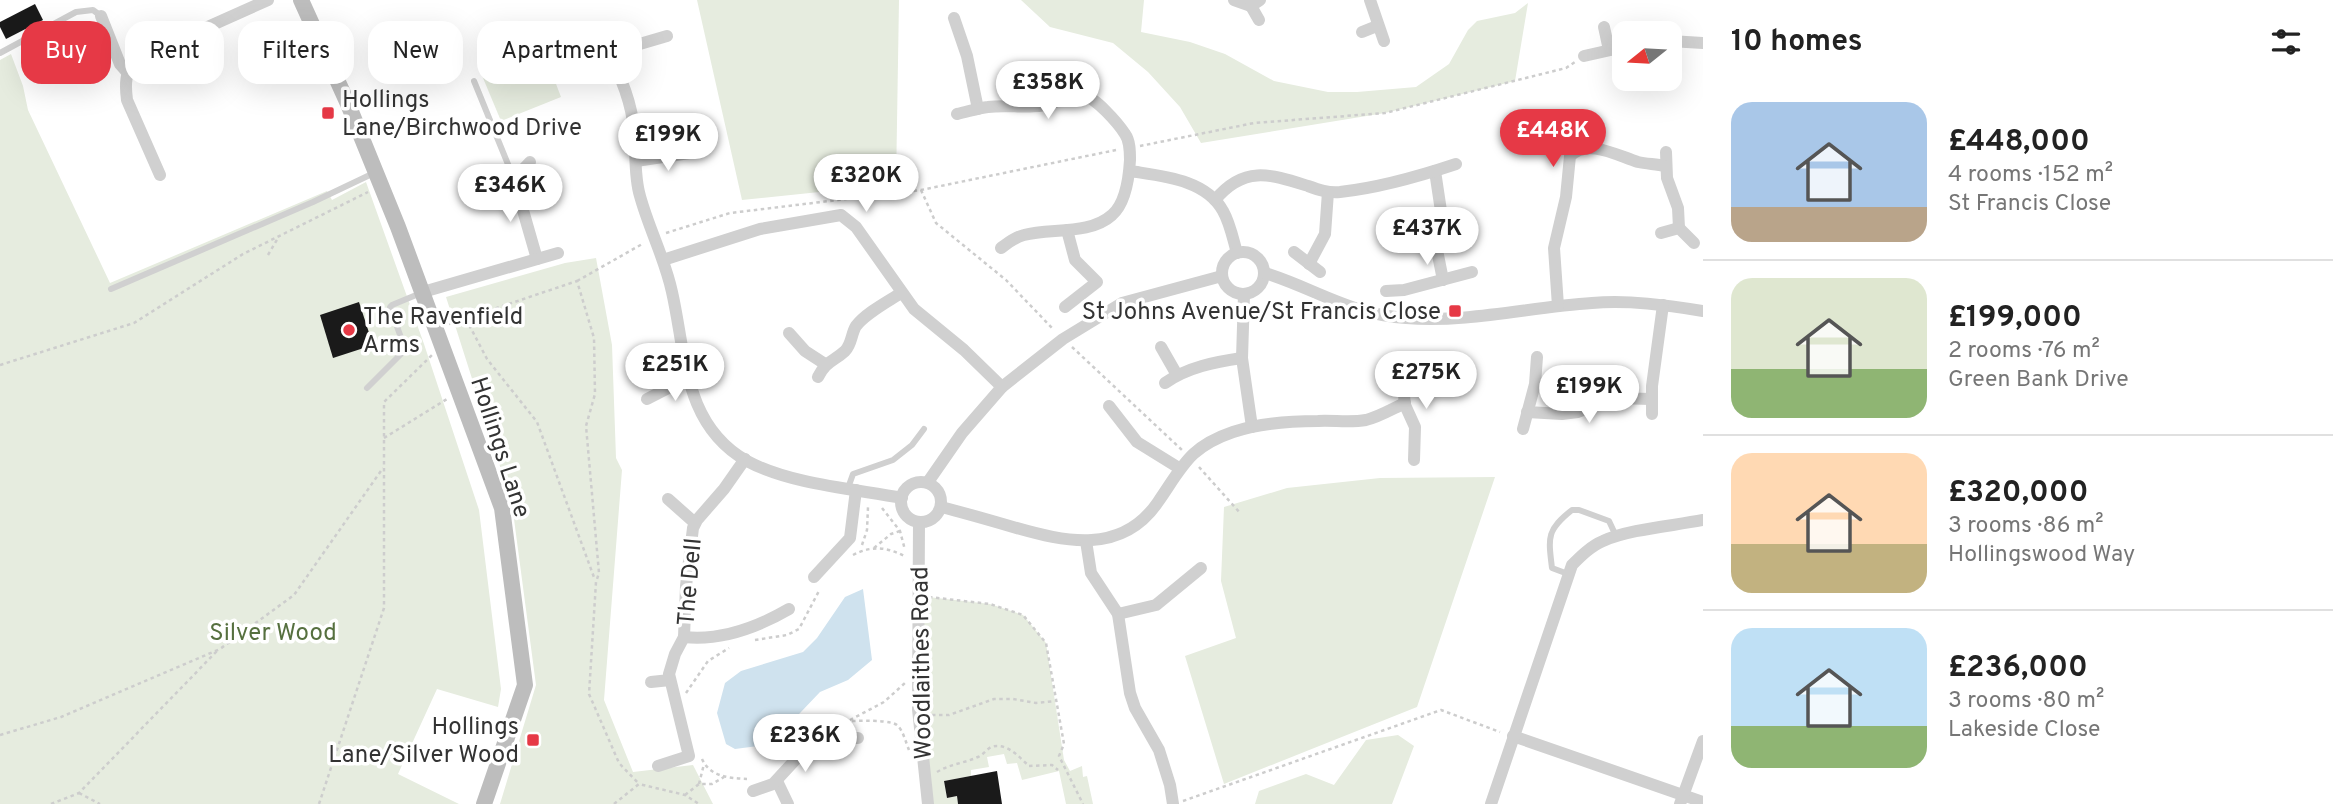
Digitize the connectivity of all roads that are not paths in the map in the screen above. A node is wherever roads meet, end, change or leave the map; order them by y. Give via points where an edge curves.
1 (268, 0) edge
2 (301, 0) edge
3 (1234, 0) edge
4 (1370, 0) edge
5 (1255, 3) edge
6 (102, 16) joint
7 (954, 18) dead end
8 (1259, 20) dead end
9 (221, 21) edge
10 (1377, 26) junction
11 (1604, 27) dead end
12 (1362, 32) dead end
13 (667, 36) dead end
14 (1384, 41) dead end
15 (1682, 42) edge
16 (642, 43) edge
17 (1703, 43) edge
18 (1612, 49) edge
19 (1609, 50) junction
20 (0, 53) edge
21 (1584, 56) road end
22 (125, 70) edge
23 (474, 81) dead end
24 (127, 84) edge
25 (621, 84) edge
26 (978, 109) junction
27 (957, 114) dead end
28 (696, 152) dead end
29 (1666, 152) dead end
30 (636, 161) junction
31 (530, 162) dead end
32 (1456, 164) dead end
33 (1665, 166) junction
34 (1129, 171) junction
35 (1435, 171) junction
36 (160, 175) dead end
37 (379, 179) junction
38 (509, 179) junction
39 (1328, 192) junction
40 (1215, 200) junction
41 (1679, 228) junction
42 (1068, 230) junction
43 (1661, 233) dead end
44 (1694, 243) dead end
45 (1001, 248) dead end
46 (1294, 252) dead end
47 (558, 253) dead end
48 (1237, 253) junction
49 (537, 259) junction
50 (663, 260) junction
51 (1472, 272) dead end
52 (1265, 273) junction
53 (1222, 276) junction
54 (1443, 280) junction
55 (111, 289) dead end
56 (1386, 291) dead end
57 (423, 292) junction
58 (901, 293) junction
59 (1244, 295) junction
60 (1662, 305) junction
61 (1558, 306) junction
62 (1065, 307) dead end
63 (1703, 312) edge
64 (789, 333) dead end
65 (1161, 347) dead end
66 (1537, 357) dead end
67 (1242, 358) junction
68 (1409, 359) dead end
69 (825, 364) junction
70 (1177, 375) junction
71 (818, 377) dead end
72 (688, 378) junction
73 (1165, 383) dead end
74 (368, 387) dead end
75 (1002, 387) junction
76 (647, 399) dead end
77 (1651, 399) junction
78 (1405, 403) junction
79 (1109, 406) dead end
80 (1527, 412) junction
81 (1652, 414) dead end
82 (1252, 427) junction
83 (924, 429) dead end
84 (1523, 429) dead end
85 (745, 459) junction
86 (1414, 460) dead end
87 (1180, 468) junction
88 (928, 482) junction
89 (852, 489) junction
90 (902, 498) junction
91 (667, 499) dead end
92 (941, 507) junction
93 (1703, 520) edge
94 (919, 522) junction
95 (695, 523) junction
96 (1616, 536) junction
97 (1086, 541) junction
98 (1201, 568) dead end
99 (1568, 574) junction
100 (818, 581) road end
101 (789, 609) dead end
102 (1118, 614) junction
103 (684, 638) junction
104 (670, 680) junction
105 (651, 682) dead end
106 (1513, 736) junction
107 (858, 738) dead end
108 (1703, 741) edge
109 (658, 766) dead end
110 (777, 781) junction
111 (753, 791) dead end
112 (1682, 799) edge
113 (1703, 802) edge
114 (484, 804) edge
115 (788, 804) edge
116 (928, 804) edge
117 (1173, 804) edge
118 (1491, 804) edge

1 - 9 street
2 - 37 street, Hollings Lane
3 - 5 street
4 - 10 street
5 - 8 street
6 - 20 lane via 93,10 76,12
6 - 22 street
7 - 26 street
10 - 12 street
10 - 14 street
11 - 19 street
13 - 16 street
15 - 17 street
18 - 19 street
19 - 21 street
23 - 38 lane
24 - 36 street via 127,100
25 - 30 street via 631,110
26 - 27 street
26 - 34 street via 1038,105 1079,94 1091,97 1126,135
28 - 30 street
29 - 33 street
30 - 50 street via 639,196
31 - 38 street
32 - 35 street
33 - 41 street
33 - 61 street via 1586,148 1570,156 1554,248
34 - 40 street via 1172,177
34 - 42 street via 1124,196 1110,217
35 - 39 street
35 - 54 street via 1441,211 1436,245
37 - 55 lane via 313,202
37 - 57 street, Hollings Lane
38 - 49 street
39 - 40 street via 1280,177 1252,175 1226,186
39 - 46 street via 1325,234 1315,268
40 - 48 street via 1224,212
41 - 43 street
41 - 44 street
42 - 45 street via 1024,235
42 - 62 street via 1075,260 1097,282
47 - 49 street
48 - 52 street via 1258,258
48 - 53 street via 1225,261
49 - 57 street
50 - 58 street via 760,229 841,215 856,227
50 - 72 street
51 - 54 street
52 - 59 street via 1260,287
52 - 61 street via 1358,311 1406,318 1463,318
53 - 59 street via 1227,288
53 - 75 street via 1122,303 1063,339
54 - 56 street
57 - 74 lane via 390,307 404,351
57 - 114 street, Hollings Lane via 502,509 525,685
58 - 69 street via 861,321 846,349
58 - 75 street
59 - 67 street
60 - 61 street
60 - 63 street
60 - 77 street
64 - 69 street
65 - 70 street
66 - 80 street
67 - 70 street
67 - 82 street
68 - 78 street
69 - 71 street
70 - 73 street
72 - 76 street
72 - 85 street via 713,432
75 - 88 street
77 - 80 street via 1614,398 1562,414
77 - 81 street
78 - 82 street via 1366,420
78 - 86 street via 1415,427
79 - 87 street via 1137,442
80 - 84 street
82 - 87 street via 1200,447
83 - 89 lane via 893,460 853,474
85 - 89 street via 784,474
85 - 95 street, The Dell
87 - 97 street via 1145,518 1117,535
88 - 90 street via 910,485
88 - 92 street via 940,492
89 - 90 street
89 - 100 street via 850,538
90 - 94 street via 905,514
91 - 95 street, The Dell
92 - 94 street via 933,519
92 - 97 street via 1048,537
93 - 96 street
94 - 116 street, Woodlaithes Road via 919,715
95 - 103 street, The Dell
96 - 99 street via 1585,552
96 - 99 lane via 1609,522 1572,510 1550,535 1552,568
97 - 102 street via 1091,573
98 - 102 street via 1156,605
99 - 106 street
101 - 103 street via 748,628 704,639
102 - 117 street via 1130,693 1159,750
103 - 104 street, The Dell
104 - 105 street
104 - 109 street via 690,756
106 - 112 street
106 - 118 street
107 - 110 street via 816,744
108 - 112 street
110 - 111 street
110 - 115 street
112 - 113 street

